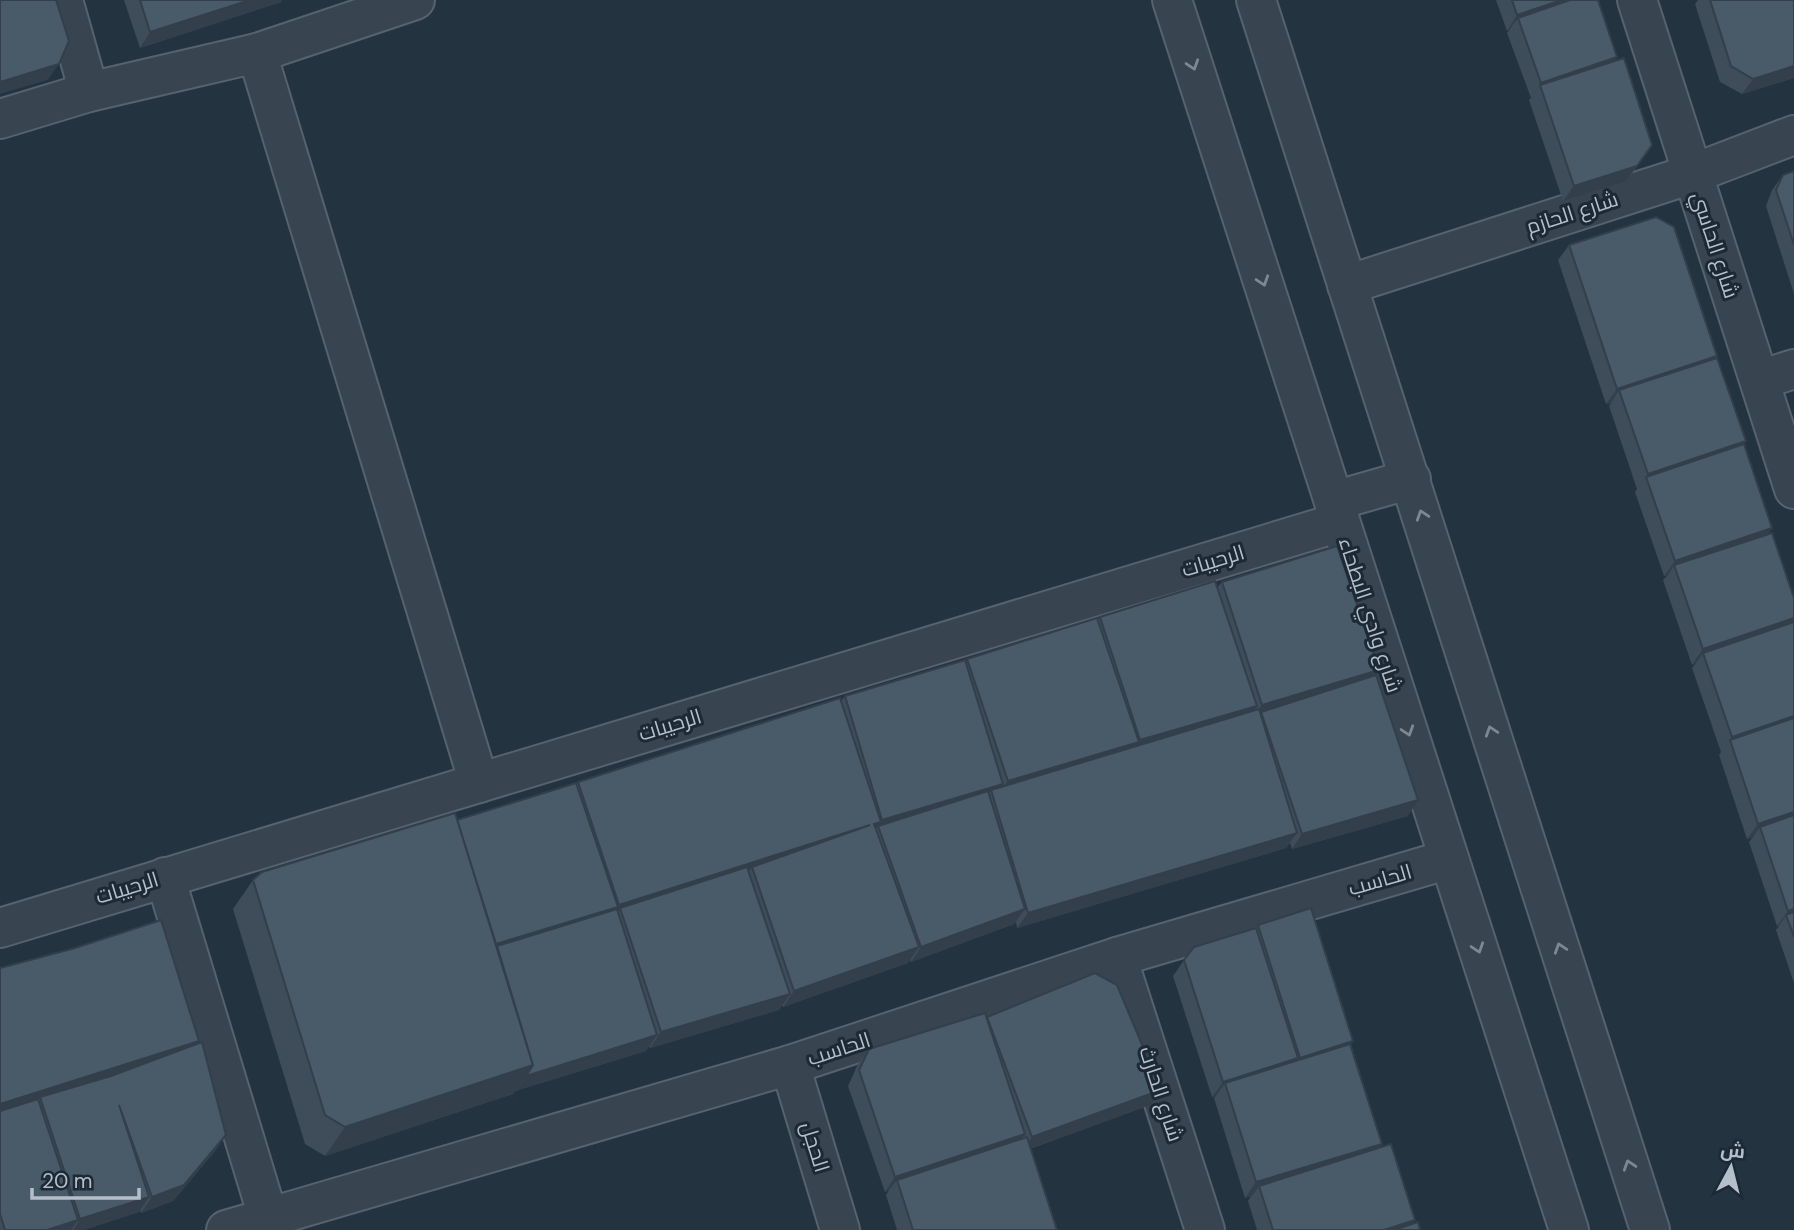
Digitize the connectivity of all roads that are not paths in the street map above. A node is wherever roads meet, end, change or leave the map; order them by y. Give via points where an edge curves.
1 (63, 0) edge
2 (415, 0) edge
3 (1172, 0) edge
4 (1256, 0) edge
5 (1637, 0) edge
6 (257, 53) junction
7 (89, 92) junction
8 (0, 119) edge
9 (1794, 135) edge
10 (1692, 174) junction
11 (1347, 285) junction
12 (1777, 375) edge
13 (1410, 479) junction
14 (1794, 489) edge
15 (1337, 512) junction
16 (478, 783) junction
17 (1449, 859) junction
18 (165, 877) junction
19 (0, 928) edge
20 (1117, 957) junction
21 (790, 1065) junction
22 (270, 1223) edge
23 (226, 1230) edge
24 (840, 1230) edge
25 (1205, 1230) edge
26 (1569, 1230) edge
27 (1650, 1230) edge

1 - 7 street
2 - 6 street
3 -> 15 street, شارع وادي البطحاء
4 - 11 street
5 - 10 street, شارع الحاسي
6 - 7 street
6 - 16 street
7 - 8 street
9 - 10 street, شارع الحازم
10 - 11 street, شارع الحازم
10 - 12 street, شارع الحاسي
11 - 13 street
12 - 14 street, شارع الحاسي
13 - 15 street, الرحيبات
27 -> 13 street
15 - 16 street, الرحيبات
15 -> 17 street, شارع وادي البطحاء
16 - 18 street, الرحيبات
17 - 20 street, الحاسب
17 -> 26 street, شارع وادي البطحاء
18 - 19 street, الرحيبات
18 - 22 street
20 - 21 street, الحاسب
20 - 25 street, شارع الحارث
21 - 22 street, الحاسب
21 - 24 street, الحجل
22 - 23 street, الحاسب

